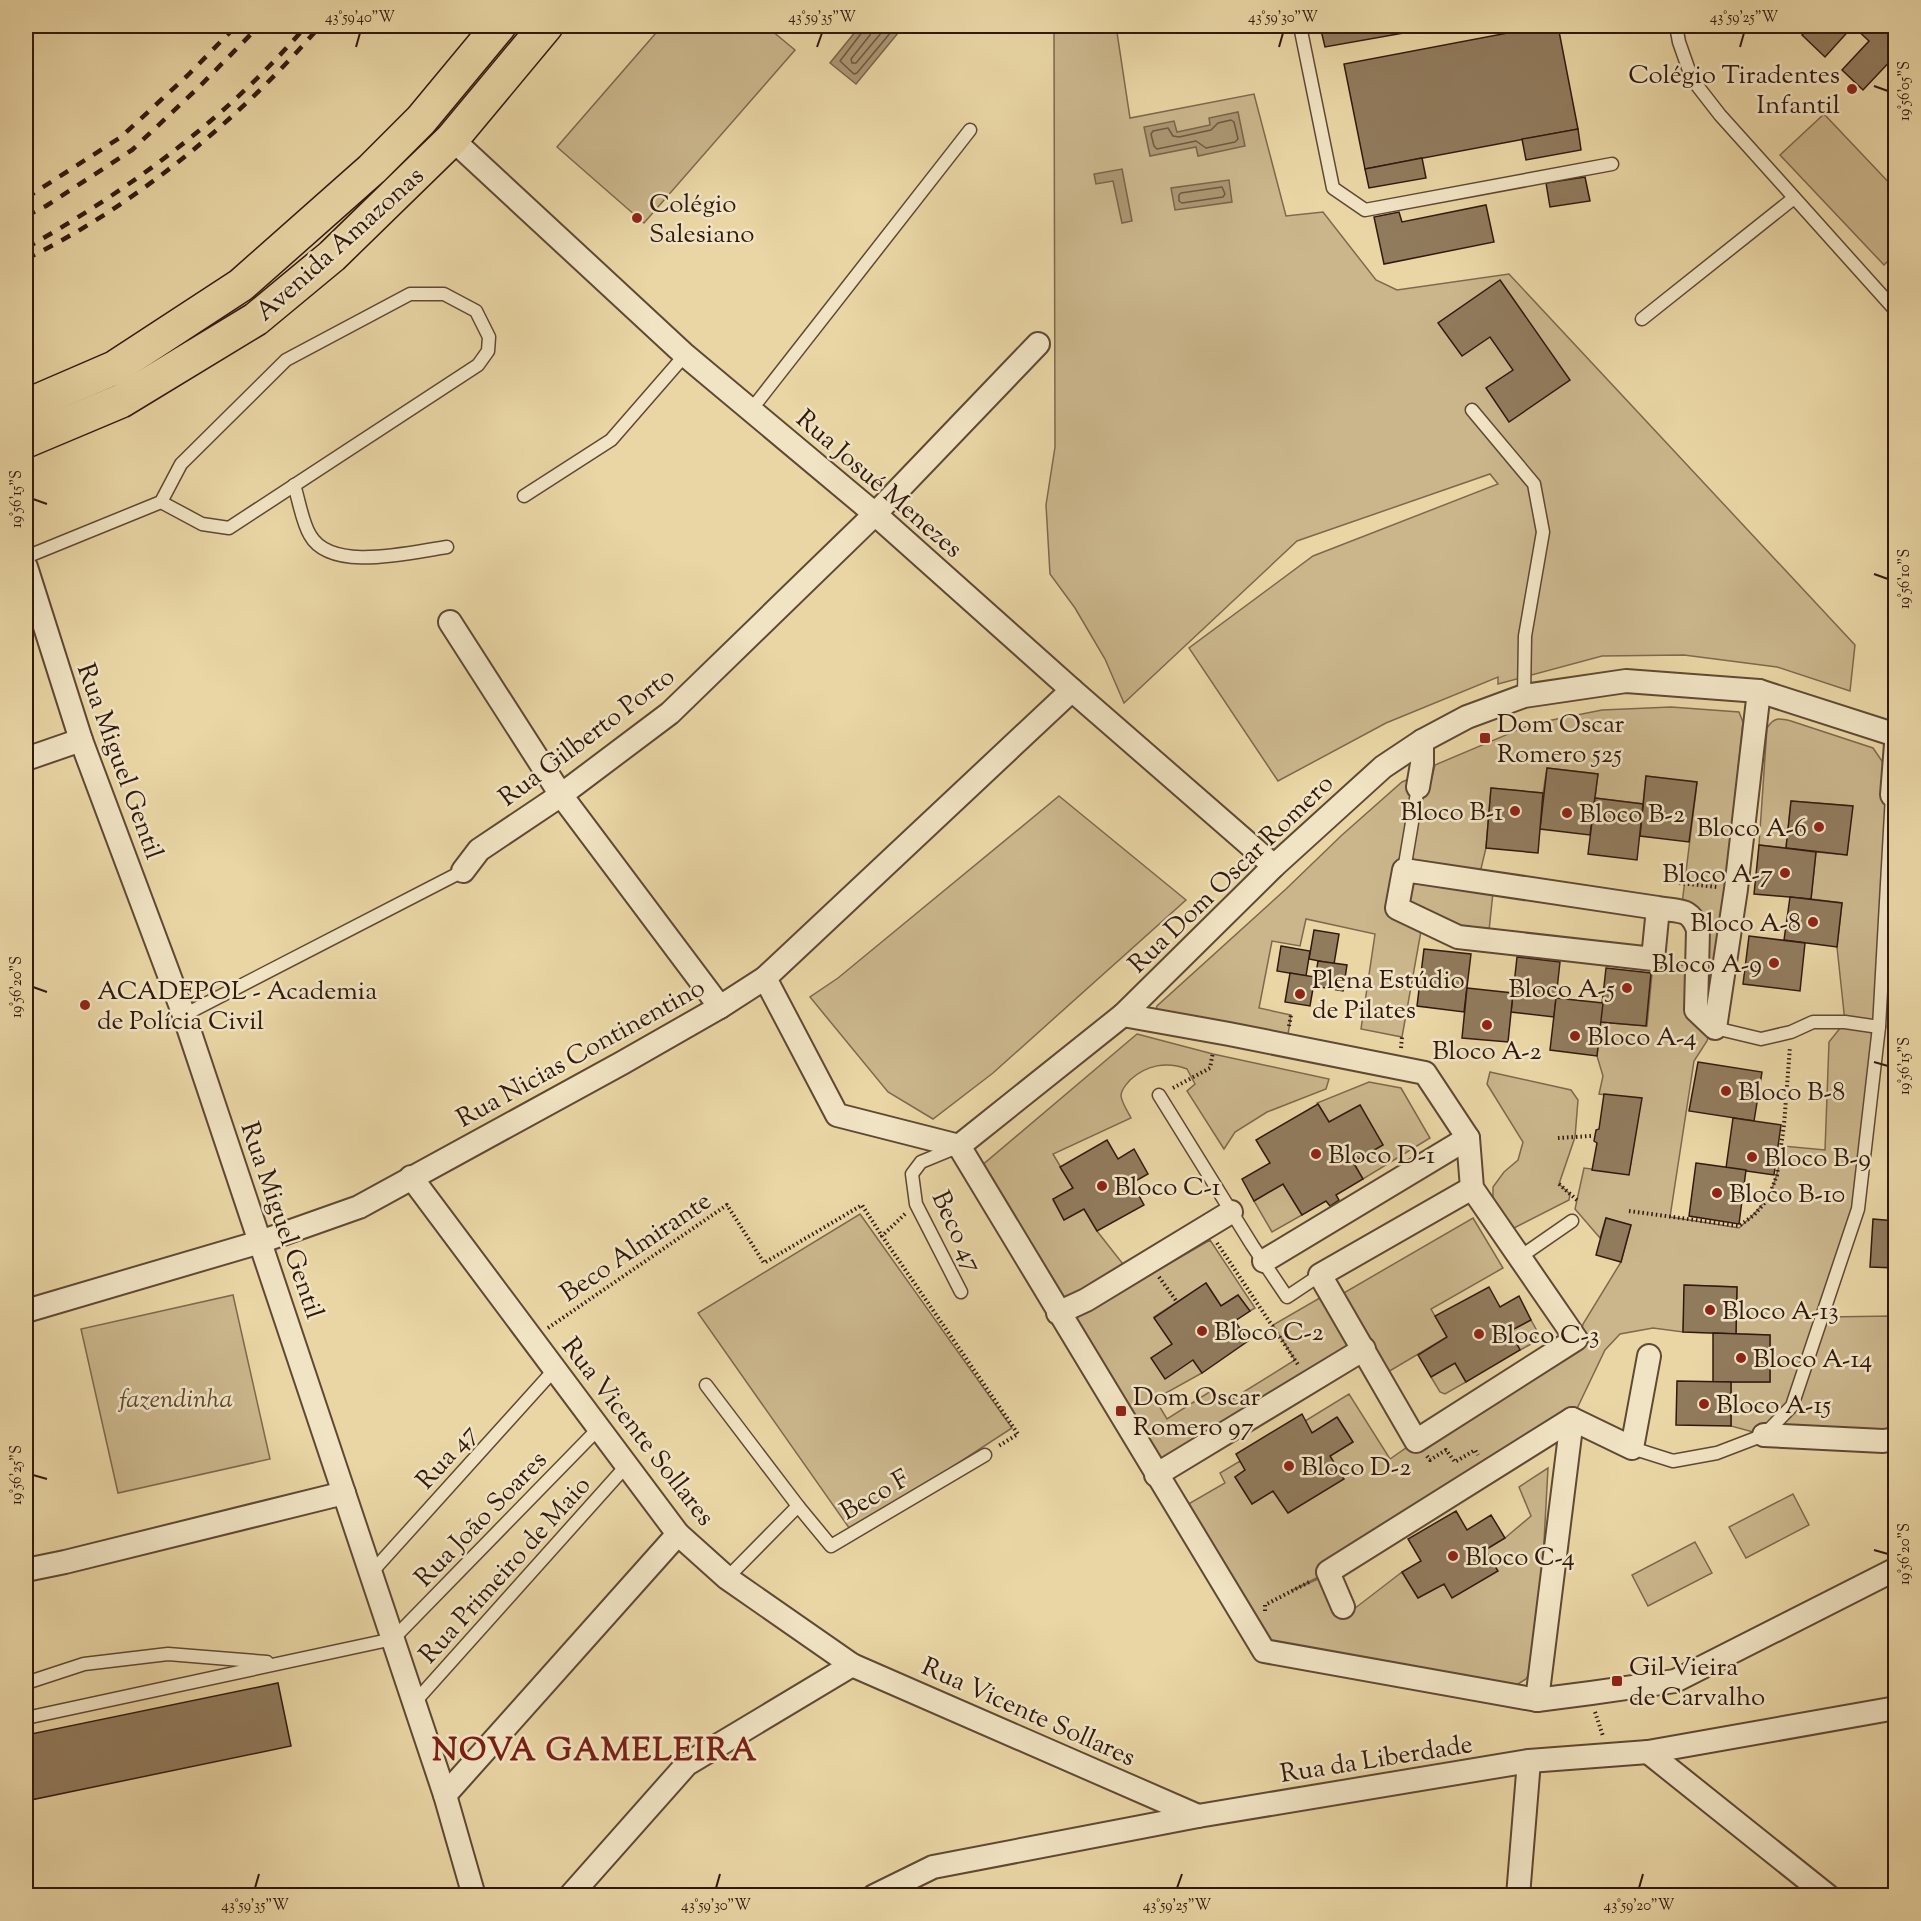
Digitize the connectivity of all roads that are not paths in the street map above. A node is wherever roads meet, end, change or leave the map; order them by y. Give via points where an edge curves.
1 (499, 26) edge
2 (546, 26) edge
3 (1300, 26) edge
4 (1676, 26) edge
5 (970, 130) dead end
6 (452, 139) junction
7 (1612, 164) dead end
8 (1794, 198) junction
9 (1896, 311) edge
10 (1642, 319) dead end
11 (1038, 344) dead end
12 (685, 355) junction
13 (26, 406) edge
14 (751, 410) junction
15 (1472, 410) dead end
16 (26, 441) edge
17 (294, 486) junction
18 (524, 496) dead end
19 (161, 502) junction
20 (874, 514) junction
21 (447, 547) dead end
22 (26, 557) edge
23 (26, 567) edge
24 (450, 622) dead end
25 (1072, 690) junction
26 (1759, 691) junction
27 (1524, 696) junction
28 (1896, 735) edge
29 (81, 740) junction
30 (1422, 741) junction
31 (1896, 744) edge
32 (26, 759) edge
33 (1418, 787) joint
34 (561, 795) junction
35 (1892, 795) joint
36 (1274, 866) junction
37 (1404, 870) junction
38 (463, 871) joint
39 (1658, 908) junction
40 (765, 978) junction
41 (720, 1007) junction
42 (184, 1015) junction
43 (1123, 1015) junction
44 (1879, 1027) junction
45 (1715, 1028) junction
46 (1159, 1095) road end
47 (1468, 1138) junction
48 (959, 1146) junction
49 (411, 1177) junction
50 (1472, 1188) junction
51 (1231, 1212) junction
52 (1572, 1221) dead end
53 (260, 1242) junction
54 (1520, 1257) junction
55 (1264, 1261) junction
56 (1320, 1275) junction
57 (961, 1292) dead end
58 (26, 1311) edge
59 (1058, 1313) junction
60 (1364, 1349) junction
61 (1649, 1356) dead end
62 (555, 1369) junction
63 (706, 1385) dead end
64 (1572, 1419) junction
65 (599, 1428) junction
66 (1764, 1435) junction
67 (1896, 1439) edge
68 (1632, 1448) junction
69 (985, 1455) road end
70 (627, 1465) junction
71 (1156, 1475) junction
72 (344, 1493) junction
73 (798, 1506) junction
74 (678, 1534) junction
75 (1896, 1569) edge
76 (26, 1570) edge
77 (371, 1574) junction
78 (727, 1578) junction
79 (1343, 1607) dead end
80 (393, 1639) junction
81 (282, 1663) junction
82 (852, 1665) junction
83 (26, 1683) edge
84 (1537, 1700) junction
85 (414, 1703) junction
86 (1896, 1708) edge
87 (26, 1718) edge
88 (1648, 1752) junction
89 (1529, 1761) junction
90 (445, 1795) junction
91 (1198, 1816) junction
92 (474, 1896) edge
93 (570, 1896) edge
94 (874, 1896) edge
95 (1518, 1896) edge
96 (1828, 1896) edge

1 - 13 main road, Avenida Amazonas via 422,120 242,285 114,368
2 - 6 main road, Avenida Amazonas
3 - 7 lane via 1333,188 1365,210
4 - 8 lane via 1692,79
5 - 14 lane
6 - 12 street, Rua Josué Menezes
6 - 16 main road, Avenida Amazonas via 332,256 256,319 122,401
8 - 9 lane
8 - 10 lane
11 - 20 street, Rua Gilberto Porto
12 - 14 street, Rua Josué Menezes
12 - 18 lane via 611,441
14 - 20 street, Rua Josué Menezes
15 - 27 lane via 1534,484 1543,532 1525,636
17 - 19 lane via 229,528 202,524
17 - 19 lane via 478,365 488,351 489,337 476,311 444,294 410,294 286,360 181,464
17 - 21 lane via 310,536 327,553 363,558
19 - 22 lane
20 - 25 street, Rua Josué Menezes
20 - 34 street, Rua Gilberto Porto via 670,713
23 - 29 street, Rua Miguel Gentil
24 - 34 street
25 - 36 street, Rua Josué Menezes
25 - 40 street, Rua Nicias Continentino
26 - 27 street, Rua Dom Oscar Romero via 1626,681
26 - 28 street, Rua Dom Oscar Romero
26 - 45 street
27 - 30 street, Rua Dom Oscar Romero via 1467,717
29 - 32 street
29 - 42 street, Rua Miguel Gentil
30 - 33 street
30 - 36 street, Rua Dom Oscar Romero via 1383,767
31 - 35 street
33 - 37 lane
34 - 38 street, Rua Gilberto Porto via 479,850
34 - 41 street
35 - 44 lane
36 - 43 street, Rua Dom Oscar Romero
37 - 39 street
37 - 39 street via 1397,908 1458,937 1653,958
38 - 42 lane, Rua Gilberto Porto
39 - 45 street via 1689,913 1694,920 1698,930 1696,1010
40 - 41 street, Rua Nicias Continentino
40 - 48 street via 837,1115
41 - 49 street, Rua Nicias Continentino
42 - 53 street, Rua Miguel Gentil
43 - 47 street via 1425,1073
43 - 48 street, Rua Dom Oscar Romero
44 - 45 lane via 1813,1022 1761,1039
44 - 66 lane via 1858,1209 1792,1406
46 - 51 lane
47 - 50 street
47 - 55 street
48 - 57 lane, Beco 47 via 921,1162 912,1174 916,1204
48 - 59 street
49 - 53 street, Rua Nicias Continentino via 359,1207
49 - 62 street, Rua Vicente Sollares
50 - 54 street
50 - 56 street
51 - 55 lane
51 - 59 street
52 - 54 lane
53 - 58 street, Rua Nicias Continentino
53 - 72 street, Rua Miguel Gentil
54 - 60 street via 1576,1339 1416,1441
55 - 56 lane via 1287,1297
56 - 60 street
59 - 71 street
60 - 71 street
61 - 68 street
62 - 65 street, Rua Vicente Sollares
62 - 77 lane, Rua 47
63 - 73 lane, Beco F
64 - 68 street
64 - 79 street via 1328,1572
64 - 84 street
65 - 70 street, Rua Vicente Sollares
65 - 80 lane, Rua João Soares
66 - 67 street via 1883,1442
66 - 68 lane via 1717,1453 1673,1461
69 - 73 lane, Beco F via 831,1546
70 - 74 street, Rua Vicente Sollares
70 - 85 lane, Rua Primeiro de Maio
71 - 84 street via 1264,1651
72 - 76 street
72 - 77 street, Rua Miguel Gentil
73 - 78 lane, Beco F
74 - 78 street, Rua Vicente Sollares
74 - 90 street
75 - 84 street via 1675,1681
77 - 80 street, Rua Miguel Gentil
78 - 82 street, Rua Vicente Sollares
80 - 81 lane
80 - 85 street, Rua Miguel Gentil
81 - 83 lane via 168,1654 84,1664
81 - 87 lane
82 - 91 street, Rua Vicente Sollares
82 - 93 street via 687,1764
85 - 90 street, Rua Miguel Gentil
86 - 88 street, Rua da Liberdade
88 - 89 street, Rua da Liberdade
88 - 96 street
89 - 91 street, Rua da Liberdade
89 - 95 street
90 - 92 street, Rua Miguel Gentil
91 - 94 street, Rua da Liberdade via 933,1867

